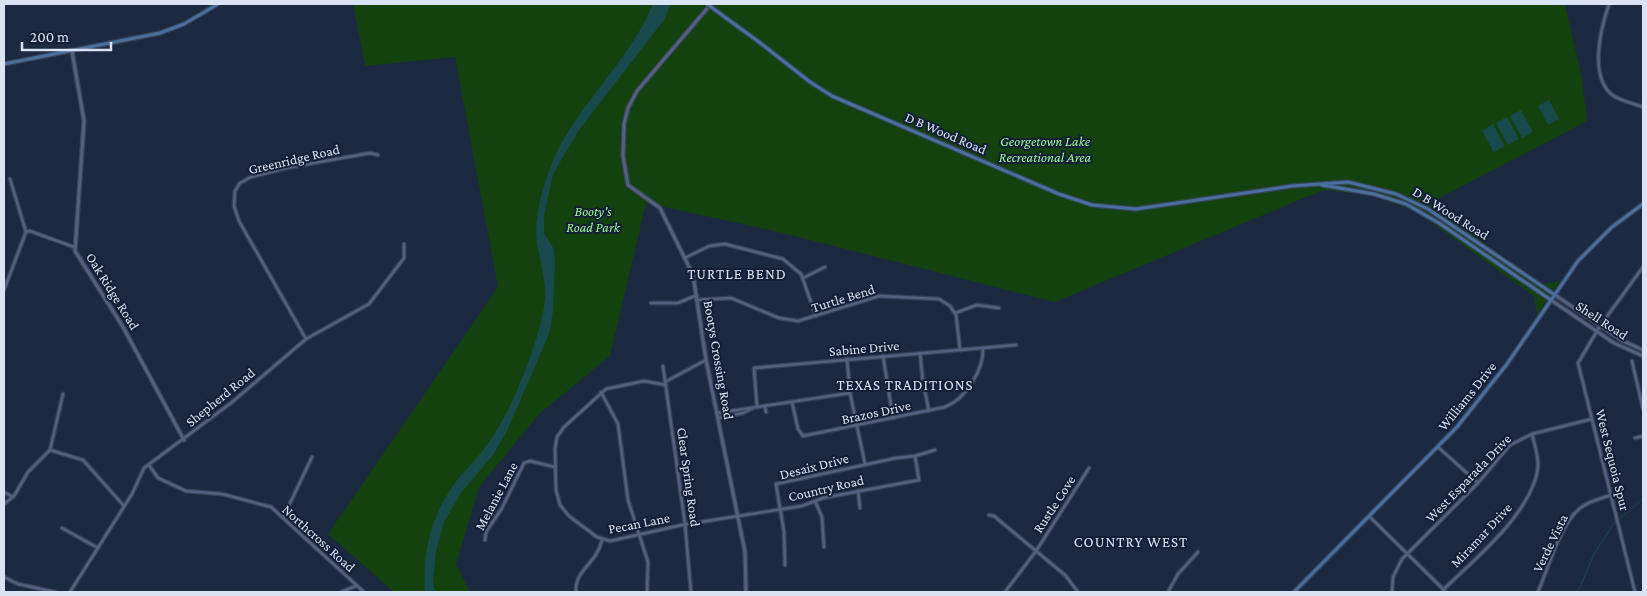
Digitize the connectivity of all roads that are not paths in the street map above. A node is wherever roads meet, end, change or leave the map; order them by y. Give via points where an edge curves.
1 (218, 4) edge
2 (707, 4) edge
3 (711, 4) edge
4 (1609, 4) edge
5 (72, 52) junction
6 (4, 64) edge
7 (1643, 107) edge
8 (378, 155) dead end
9 (10, 179) dead end
10 (1322, 185) junction
11 (1363, 185) junction
12 (1363, 191) junction
13 (1409, 199) junction
14 (1406, 204) junction
15 (1643, 204) edge
16 (26, 232) junction
17 (404, 244) dead end
18 (74, 247) junction
19 (1492, 252) junction
20 (1488, 256) junction
21 (685, 258) junction
22 (825, 267) dead end
23 (1643, 267) edge
24 (803, 278) junction
25 (4, 290) edge
26 (696, 295) junction
27 (1555, 295) junction
28 (697, 300) junction
29 (1552, 300) junction
30 (651, 303) dead end
31 (999, 308) dead end
32 (955, 313) junction
33 (816, 316) junction
34 (1600, 326) junction
35 (1597, 331) junction
36 (306, 339) junction
37 (1016, 345) dead end
38 (984, 348) junction
39 (960, 350) junction
40 (1643, 350) edge
41 (920, 353) junction
42 (884, 356) junction
43 (1643, 356) edge
44 (847, 359) junction
45 (706, 360) junction
46 (1632, 362) dead end
47 (663, 366) dead end
48 (666, 384) junction
49 (1638, 384) junction
50 (1642, 384) dead end
51 (601, 392) junction
52 (850, 393) junction
53 (63, 394) dead end
54 (792, 402) junction
55 (765, 406) junction
56 (757, 407) junction
57 (753, 408) junction
58 (1643, 409) edge
59 (929, 411) junction
60 (766, 412) dead end
61 (717, 413) junction
62 (718, 418) junction
63 (893, 418) junction
64 (1592, 419) junction
65 (857, 426) junction
66 (1532, 434) junction
67 (1643, 436) edge
68 (1635, 438) dead end
69 (184, 440) junction
70 (1438, 447) junction
71 (50, 450) junction
72 (935, 450) dead end
73 (915, 456) junction
74 (312, 457) dead end
75 (149, 464) junction
76 (865, 464) junction
77 (556, 467) junction
78 (1089, 468) dead end
79 (1478, 483) junction
80 (858, 491) junction
81 (4, 492) edge
82 (1611, 494) junction
83 (13, 497) junction
84 (815, 501) junction
85 (4, 504) edge
86 (124, 506) junction
87 (860, 508) dead end
88 (780, 509) junction
89 (989, 515) dead end
90 (1370, 516) junction
91 (738, 517) junction
92 (283, 518) junction
93 (685, 524) junction
94 (62, 528) dead end
95 (639, 534) junction
96 (485, 540) dead end
97 (602, 540) junction
98 (824, 547) dead end
99 (98, 548) junction
100 (1036, 551) junction
101 (1198, 552) dead end
102 (1407, 554) junction
103 (785, 565) dead end
104 (4, 577) edge
105 (356, 585) junction
106 (1445, 591) edge
107 (54, 592) edge
108 (70, 592) edge
109 (341, 592) edge
110 (364, 592) edge
111 (576, 592) edge
112 (647, 592) edge
113 (691, 592) edge
114 (746, 592) edge
115 (1005, 592) edge
116 (1078, 592) edge
117 (1168, 592) edge
118 (1294, 592) edge
119 (1392, 592) edge
120 (1538, 592) edge
121 (1634, 592) edge

1 - 5 main road via 190,21 160,33
2 - 10 main road, D B Wood Road, bridge via 832,96 1059,194 1092,204 1144,209 1292,186
3 - 21 street, Bootys Crossing Road via 637,91 624,124 623,156 628,185 639,196 658,206
4 - 7 street via 1598,63 1599,76 1612,94
5 - 6 main road
5 - 18 street, Oak Ridge Road via 84,121
8 - 36 street, Greenridge Road via 370,153 286,168 246,179 235,191 234,206 239,221
9 - 16 street
10 - 11 main road, D B Wood Road via 1331,182
10 - 12 main road, D B Wood Road
11 - 12 street
11 - 13 main road, D B Wood Road
12 - 14 main road, D B Wood Road
13 - 14 street
13 - 19 main road, D B Wood Road
14 - 20 main road, D B Wood Road
15 - 27 main road, Williams Drive via 1596,241
16 - 18 street
16 - 25 street
17 - 36 street, Shepherd Road via 404,258 373,300
18 - 69 street, Oak Ridge Road via 123,327
19 - 20 street
19 - 27 main road, D B Wood Road
20 - 29 main road, D B Wood Road
21 - 24 street via 708,246 725,244 783,259
21 - 26 street, Bootys Crossing Road via 693,276
22 - 24 street
23 - 34 street
24 - 33 street
26 - 28 street, Bootys Crossing Road
26 - 30 street via 678,303
27 - 29 main road, Williams Drive
27 - 34 street, Shell Road
28 - 33 street, Turtle Bend via 736,300 787,320
28 - 45 street, Bootys Crossing Road
29 - 35 street, Shell Road
29 - 70 main road, Williams Drive via 1502,372
31 - 32 street via 977,305
32 - 33 street, Turtle Bend via 939,299 884,296
32 - 39 street
34 - 35 street
34 - 40 street, Shell Road
35 - 43 street, Shell Road
35 - 64 street, West Sequoia Spur via 1578,362
36 - 69 street, Shepherd Road
37 - 38 street, Sabine Drive
38 - 39 street, Sabine Drive
38 - 59 street, Brazos Drive via 980,368 958,399 951,405
39 - 41 street, Sabine Drive
41 - 42 street, Sabine Drive
41 - 59 street
42 - 44 street, Sabine Drive
42 - 63 street
44 - 52 street
44 - 56 street, Sabine Drive via 754,368
45 - 48 street
45 - 61 street, Bootys Crossing Road
46 - 49 street
47 - 48 street, Clear Spring Road
48 - 51 street via 638,381
48 - 93 street, Clear Spring Road
49 - 50 street
49 - 58 street
51 - 77 street via 560,433 556,444
51 - 95 street via 618,424 628,500
52 - 54 street
52 - 65 street
53 - 71 street
54 - 55 street
54 - 65 street, Brazos Drive via 798,429 803,436
55 - 56 street
55 - 60 street
56 - 57 street
57 - 61 street
57 - 62 street
59 - 63 street, Brazos Drive
61 - 62 street, Bootys Crossing Road
62 - 91 street, Bootys Crossing Road
63 - 65 street, Brazos Drive
64 - 66 street, West Esparada Drive
64 - 82 street, West Sequoia Spur
65 - 76 street
66 - 79 street, West Esparada Drive via 1510,445
66 - 106 street, Miramar Drive via 1538,458 1537,473 1522,505
67 - 68 street
69 - 75 street, Shepherd Road
70 - 79 street
70 - 90 main road, Williams Drive
71 - 83 street via 28,472
71 - 86 street via 83,460
72 - 73 street, Desaix Drive
73 - 76 street, Desaix Drive
73 - 80 street, Country Road via 919,480
74 - 92 street
75 - 86 street, Shepherd Road via 141,472
75 - 92 street, Northcross Road via 156,477 181,489 262,504
76 - 88 street, Desaix Drive via 776,484
77 - 96 street, Melanie Lane via 530,461 523,464 502,508 486,532
77 - 97 street via 560,505 569,516
78 - 100 street, Rustle Cove
79 - 102 street, West Esparada Drive
80 - 84 street, Country Road
80 - 87 street
81 - 83 street
82 - 120 street, Verde Vista via 1585,505 1572,516
82 - 121 street, West Sequoia Spur
83 - 85 street
84 - 88 street, Country Road
84 - 98 street via 822,517
86 - 99 street, Shepherd Road
88 - 91 street, Country Road
88 - 103 street, Desaix Drive
89 - 100 street
90 - 102 street
90 - 118 main road, Williams Drive
91 - 93 street, Pecan Lane
91 - 114 street, Bootys Crossing Road via 745,552
92 - 105 street, Northcross Road
93 - 95 street, Pecan Lane
93 - 113 street, Clear Spring Road
94 - 99 street
95 - 97 street, Pecan Lane
95 - 112 street via 648,562
97 - 111 street via 597,557 578,578
99 - 108 street, Shepherd Road
100 - 115 street, Rustle Cove
100 - 116 street
101 - 117 street via 1178,574
102 - 106 street
102 - 119 street, West Esparada Drive via 1395,572
104 - 107 street via 18,584
105 - 109 street
105 - 110 street, Northcross Road

